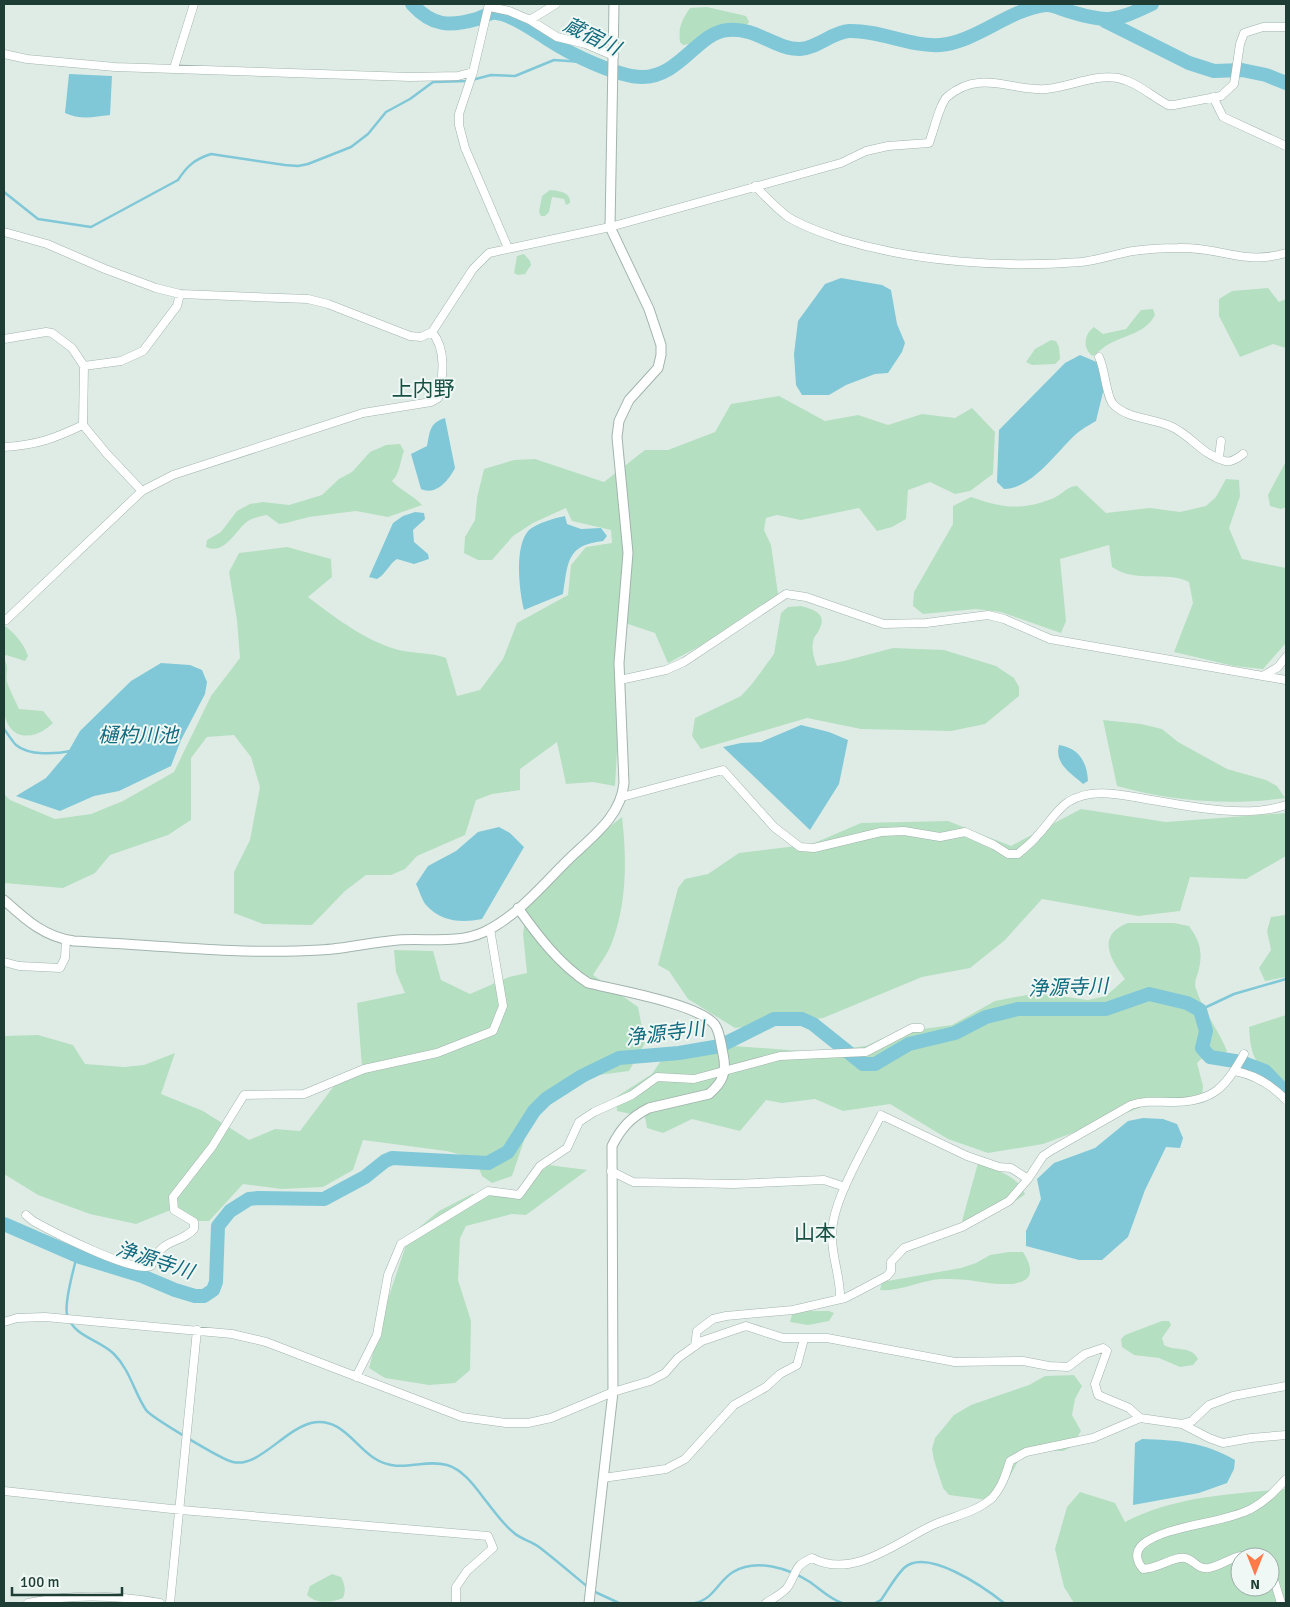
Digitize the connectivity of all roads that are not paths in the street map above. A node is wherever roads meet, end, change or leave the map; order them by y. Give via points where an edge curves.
1 (194, 4) edge
2 (556, 4) edge
3 (614, 4) edge
4 (490, 5) edge
5 (530, 20) junction
6 (1286, 27) edge
7 (4, 54) edge
8 (614, 56) junction
9 (174, 68) junction
10 (473, 72) junction
11 (1213, 97) junction
12 (1286, 146) edge
13 (755, 186) junction
14 (610, 227) junction
15 (4, 232) edge
16 (508, 248) junction
17 (1286, 253) edge
18 (180, 294) junction
19 (432, 332) junction
20 (4, 339) edge
21 (1099, 356) dead end
22 (84, 366) junction
23 (83, 425) junction
24 (1221, 441) dead end
25 (4, 447) edge
26 (1242, 454) dead end
27 (1219, 457) junction
28 (142, 491) junction
29 (6, 620) dead end
30 (1286, 657) edge
31 (1263, 676) junction
32 (620, 680) junction
33 (1286, 680) edge
34 (622, 797) junction
35 (1286, 805) edge
36 (4, 900) edge
37 (518, 908) junction
38 (490, 928) junction
39 (66, 940) junction
40 (4, 962) edge
41 (920, 1028) dead end
42 (1244, 1054) dead end
43 (725, 1067) junction
44 (1235, 1070) junction
45 (1286, 1100) edge
46 (611, 1172) junction
47 (1028, 1179) junction
48 (846, 1187) junction
49 (26, 1215) dead end
50 (840, 1299) junction
51 (4, 1322) edge
52 (197, 1330) junction
53 (804, 1339) junction
54 (695, 1346) junction
55 (356, 1377) junction
56 (1286, 1386) edge
57 (613, 1392) junction
58 (1140, 1418) junction
59 (1182, 1424) junction
60 (1286, 1435) edge
61 (604, 1478) junction
62 (1286, 1480) edge
63 (4, 1492) edge
64 (181, 1510) junction
65 (1230, 1558) edge
66 (28, 1603) edge
67 (160, 1603) edge
68 (170, 1603) edge
69 (456, 1603) edge
70 (589, 1603) edge
71 (766, 1603) edge

1 - 9 street
2 - 5 street
3 - 8 street
4 - 5 street
4 - 10 street
5 - 8 street via 557,37 586,44
6 - 11 street via 1263,27 1244,33 1234,84 1221,96
7 - 9 street via 115,67
8 - 14 street
9 - 10 street via 410,77 458,76
10 - 16 street via 459,114 459,134
11 - 12 street via 1223,117
11 - 13 street via 1168,105 1132,82 1117,78 1042,89 995,82 974,84 945,98 929,143 873,149 841,163
13 - 14 street
13 - 17 street via 788,216 814,230 861,245 933,260 1080,262 1132,251 1180,247 1254,259
14 - 16 street
14 - 32 street via 649,309 661,345 658,368 629,400 619,420 618,456 628,553
15 - 18 street via 47,244 122,276
16 - 19 street via 489,253 480,260
18 - 19 street via 308,299 410,336 421,337
18 - 22 street via 177,306 143,351 121,361
19 - 28 street via 442,352 442,383 438,398 431,402 363,413 173,475
20 - 22 street via 37,332 52,333 72,348
21 - 27 street via 1114,406 1131,415 1170,426 1201,449
22 - 23 street
23 - 25 street via 53,439
23 - 28 street
24 - 27 street
26 - 27 street via 1231,461
28 - 29 street
30 - 31 street via 1278,667
31 - 32 street via 1050,640 988,615 926,623 884,624 806,597 786,594 684,662 666,670
31 - 33 street
32 - 34 street
34 - 35 street via 723,770 774,827 800,847 814,848 881,832 904,831 940,837 965,832 1008,854 1018,854 1056,813 1069,802 1087,795 1111,792 1212,809 1268,811
34 - 37 street via 618,808 602,827
36 - 39 street via 31,925
37 - 38 street
37 - 43 street via 549,948 588,983 693,1011 711,1021 719,1034
38 - 39 street via 461,939 400,940 321,950 265,951
38 - 49 street via 503,1006 492,1031 436,1053 364,1069 304,1094 244,1095 212,1146 173,1197 174,1210 194,1222 194,1229 165,1245 151,1266 147,1268 95,1251
39 - 40 street via 65,958 60,968 50,970
41 - 43 street via 912,1028 866,1052 780,1056
42 - 44 street
43 - 46 street via 717,1088 709,1094 649,1108 626,1123 612,1146
43 - 55 street via 694,1079 657,1076 632,1095 579,1122 567,1148 540,1166 519,1195 488,1191 401,1244 388,1275 377,1335
44 - 45 street via 1277,1090
44 - 47 street via 1227,1084 1204,1098 1175,1102 1143,1101 1131,1105 1048,1153
46 - 48 street via 633,1182 734,1184 824,1180
46 - 57 street
47 - 48 street via 1011,1168 999,1167 962,1153 881,1115
47 - 50 street via 1009,1201 962,1227 904,1248 891,1262 891,1271 886,1276
48 - 50 street via 833,1218 832,1235
50 - 54 street via 792,1310 713,1319 697,1331
51 - 52 street via 45,1317
52 - 55 street via 266,1342
52 - 64 street
53 - 54 street via 773,1336 746,1326
53 - 58 street via 827,1338 955,1362 1023,1361 1068,1367 1085,1354 1103,1348 1107,1351 1106,1358 1096,1378 1095,1390 1098,1395 1129,1408
53 - 61 street via 797,1365 734,1404 685,1459 666,1469
54 - 57 street via 650,1381
55 - 57 street via 462,1417 506,1423 551,1418
56 - 59 street via 1233,1396 1209,1405 1192,1421
57 - 61 street
58 - 59 street
58 - 71 street via 1094,1438 1026,1452 1010,1460 1000,1489 979,1507 934,1525 881,1554 841,1565 828,1565 812,1558 801,1563 794,1571 790,1585
59 - 60 street via 1223,1443
61 - 70 street
62 - 65 street via 1270,1498 1251,1509 1174,1531 1142,1545 1137,1553 1137,1562 1143,1569 1153,1569 1178,1558 1186,1558 1200,1568 1208,1568
63 - 64 street
64 - 68 street
64 - 69 street via 488,1536 492,1548 467,1571 456,1587
66 - 67 street via 97,1597

